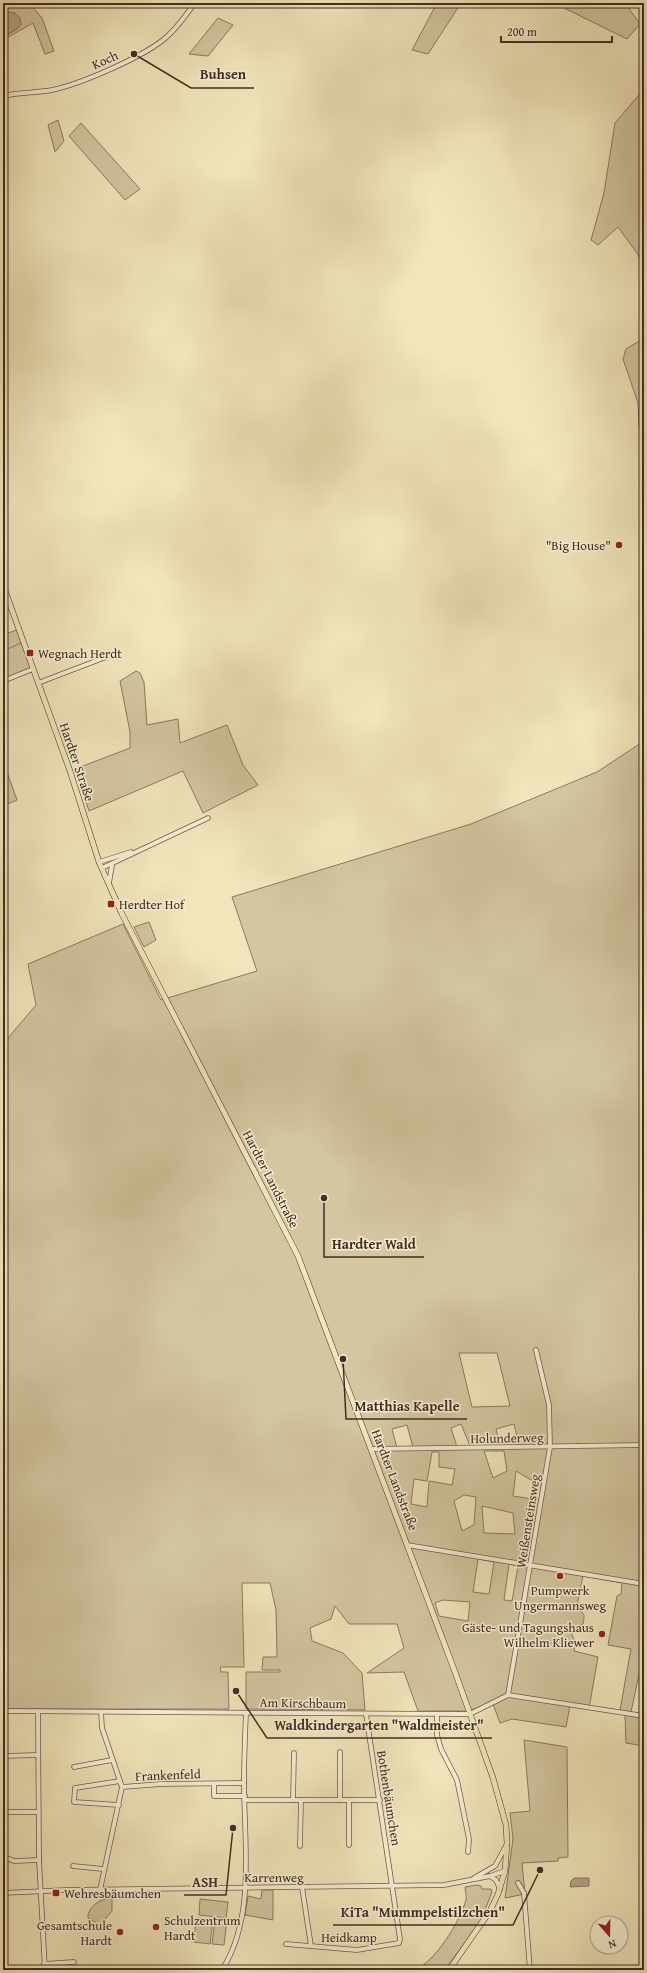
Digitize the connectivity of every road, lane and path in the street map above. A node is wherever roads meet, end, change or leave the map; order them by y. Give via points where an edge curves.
1 (195, 3) edge
2 (3, 96) edge
3 (3, 585) edge
4 (114, 654) dead end
5 (34, 669) junction
6 (3, 681) edge
7 (38, 682) junction
8 (208, 818) dead end
9 (137, 850) junction
10 (99, 862) junction
11 (112, 865) junction
12 (102, 868) junction
13 (109, 885) junction
14 (136, 944) joint
15 (536, 1350) dead end
16 (644, 1445) edge
17 (550, 1447) junction
18 (371, 1450) junction
19 (407, 1544) junction
20 (531, 1565) junction
21 (644, 1584) edge
22 (508, 1695) junction
23 (3, 1711) edge
24 (38, 1711) junction
25 (101, 1712) junction
26 (246, 1713) junction
27 (366, 1714) junction
28 (438, 1714) junction
29 (470, 1714) junction
30 (644, 1716) edge
31 (340, 1752) dead end
32 (294, 1753) dead end
33 (38, 1755) junction
34 (3, 1756) edge
35 (112, 1760) junction
36 (74, 1767) dead end
37 (120, 1782) junction
38 (244, 1783) junction
39 (214, 1784) junction
40 (122, 1787) junction
41 (245, 1798) junction
42 (293, 1800) junction
43 (301, 1800) junction
44 (340, 1800) junction
45 (349, 1800) junction
46 (380, 1800) junction
47 (118, 1805) junction
48 (5, 1812) dead end
49 (38, 1812) junction
50 (507, 1843) junction
51 (300, 1846) dead end
52 (349, 1846) dead end
53 (468, 1852) dead end
54 (7, 1858) dead end
55 (40, 1860) junction
56 (73, 1866) dead end
57 (495, 1866) junction
58 (103, 1869) junction
59 (505, 1871) junction
60 (490, 1876) junction
61 (472, 1879) junction
62 (518, 1883) dead end
63 (393, 1885) junction
64 (246, 1887) junction
65 (302, 1887) junction
66 (500, 1888) junction
67 (100, 1890) junction
68 (40, 1891) junction
69 (3, 1893) edge
70 (286, 1944) dead end
71 (311, 1946) junction
72 (74, 1962) dead end
73 (44, 1964) junction
74 (45, 1970) edge
75 (222, 1970) edge
76 (449, 1970) edge
77 (530, 1970) edge

1 - 2 street, Koch via 167,37 136,56 57,89
3 - 5 main road, Hardter Straße
4 - 7 street
5 - 6 street
5 - 7 main road, Hardter Straße
7 - 10 main road, Hardter Straße
8 - 9 street
9 - 10 street
9 - 11 street
10 - 12 main road, Hardter Straße
11 - 12 street
11 - 13 street
12 - 13 main road, Hardter Straße
13 - 14 main road, Hardter Straße
14 - 18 main road, Hardter Landstraße via 294,1247
15 - 17 street, Weißensteinsweg via 549,1405
16 - 17 street, Holunderweg
17 - 18 street, Holunderweg
17 - 20 street, Weißensteinsweg
18 - 19 main road, Hardter Landstraße
19 - 20 street
19 - 29 main road, Hardter Landstraße
20 - 21 street
20 - 22 street, Weißensteinsweg
22 - 29 street, Am Kirschbaum
22 - 30 street
23 - 24 street, Am Kirschbaum
24 - 25 street, Am Kirschbaum
24 - 33 street
25 - 26 street, Am Kirschbaum
25 - 35 street via 102,1728
26 - 27 street, Am Kirschbaum
26 - 38 street
27 - 28 street, Am Kirschbaum
27 - 46 street, Bothenbäumchen
28 - 29 street, Am Kirschbaum
28 - 53 street via 437,1734 441,1749 457,1780 469,1839
29 - 50 main road, Hardter Landstraße via 501,1804
31 - 44 street
32 - 42 street
33 - 34 street
33 - 49 street
35 - 36 street
35 - 37 street
37 - 40 street
37 - 47 street via 75,1788 74,1802
38 - 39 street, Frankenfeld
38 - 41 street
39 - 40 street, Frankenfeld
39 - 41 street, Frankenfeld via 214,1796
40 - 47 street
41 - 42 street
41 - 64 street
42 - 43 street
43 - 44 street
43 - 51 street
44 - 45 street
45 - 46 street
45 - 52 street
46 - 63 street, Bothenbäumchen
47 - 58 street
48 - 49 street
49 - 55 street
50 - 57 street
50 - 59 main road, Hardter Landstraße
54 - 55 street via 14,1861
55 - 68 street
56 - 58 street
57 - 59 street
57 - 61 street, Karrenweg
58 - 67 street
59 - 60 street, Karrenweg
59 - 66 main road, Hardter Landstraße
60 - 61 street, Karrenweg
60 - 66 street via 496,1880
61 - 63 street, Karrenweg via 444,1885
62 - 77 street via 524,1893
63 - 65 street, Karrenweg
63 - 71 street, Heidkamp via 399,1944 357,1950
64 - 65 street, Karrenweg
64 - 67 street, Karrenweg
64 - 75 street via 235,1944
65 - 71 street, Heidkamp
66 - 76 main road, Hardter Landstraße via 493,1906
67 - 68 street, Karrenweg
68 - 69 street, Karrenweg
68 - 73 street
70 - 71 street, Heidkamp
72 - 73 street
73 - 74 street

